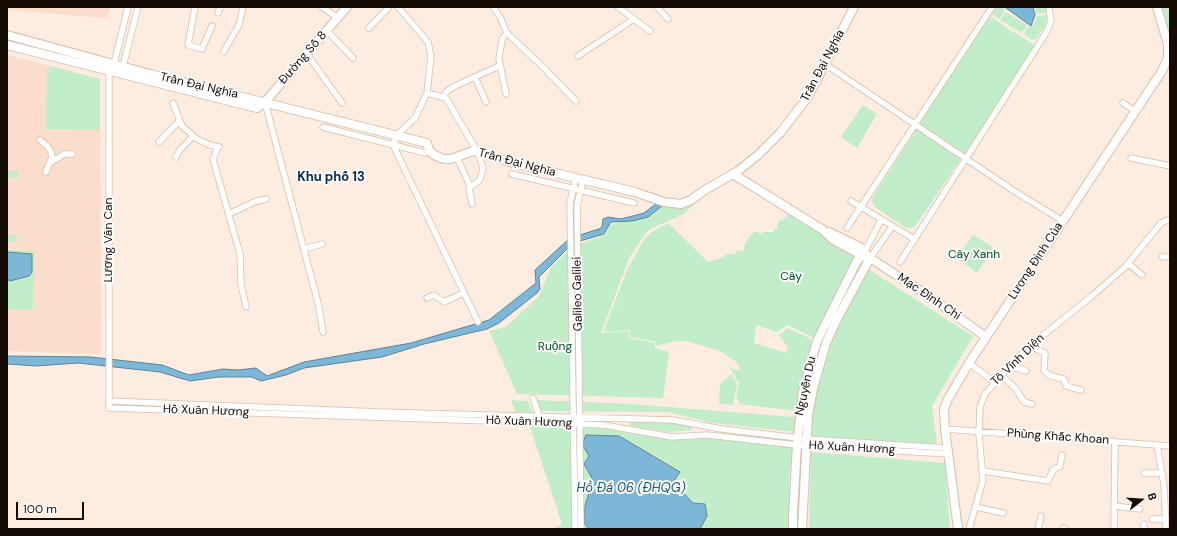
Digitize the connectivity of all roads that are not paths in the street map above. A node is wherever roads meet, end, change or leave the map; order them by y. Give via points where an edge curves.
1 (128, 7) edge
2 (138, 7) edge
3 (195, 7) edge
4 (220, 7) edge
5 (243, 7) edge
6 (322, 7) edge
7 (347, 7) edge
8 (389, 7) edge
9 (398, 7) edge
10 (492, 7) edge
11 (618, 7) edge
12 (657, 7) edge
13 (854, 7) edge
14 (992, 7) edge
15 (1049, 7) edge
16 (1157, 7) edge
17 (218, 13) dead end
18 (338, 18) junction
19 (634, 19) junction
20 (668, 19) dead end
21 (212, 26) dead end
22 (369, 28) dead end
23 (650, 31) dead end
24 (326, 32) junction
25 (506, 34) junction
26 (7, 35) edge
27 (7, 45) edge
28 (224, 51) dead end
29 (306, 54) junction
30 (578, 56) dead end
31 (353, 58) dead end
32 (114, 64) junction
33 (825, 64) junction
34 (123, 66) junction
35 (499, 66) junction
36 (109, 72) junction
37 (142, 76) junction
38 (475, 77) junction
39 (427, 93) junction
40 (506, 94) dead end
41 (443, 97) junction
42 (576, 101) dead end
43 (265, 102) junction
44 (486, 102) dead end
45 (173, 103) dead end
46 (342, 103) dead end
47 (1123, 103) dead end
48 (257, 108) joint
49 (1135, 111) junction
50 (179, 121) junction
51 (915, 124) junction
52 (323, 127) dead end
53 (397, 135) junction
54 (193, 136) junction
55 (40, 140) dead end
56 (159, 142) dead end
57 (393, 145) junction
58 (425, 153) dead end
59 (478, 153) junction
60 (72, 154) dead end
61 (176, 157) dead end
62 (457, 157) junction
63 (966, 158) junction
64 (1131, 158) dead end
65 (50, 163) junction
66 (1170, 166) edge
67 (46, 172) dead end
68 (512, 174) dead end
69 (733, 174) junction
70 (580, 179) junction
71 (470, 186) junction
72 (577, 190) junction
73 (266, 200) dead end
74 (851, 201) dead end
75 (634, 203) dead end
76 (472, 204) dead end
77 (861, 207) junction
78 (574, 210) junction
79 (230, 214) junction
80 (1170, 219) edge
81 (881, 220) junction
82 (1063, 221) junction
83 (892, 227) junction
84 (847, 228) dead end
85 (914, 239) junction
86 (322, 244) dead end
87 (304, 249) junction
88 (866, 255) junction
89 (1170, 256) edge
90 (1162, 257) dead end
91 (900, 262) dead end
92 (1128, 264) junction
93 (1142, 275) dead end
94 (463, 293) junction
95 (427, 298) dead end
96 (246, 307) dead end
97 (478, 322) dead end
98 (323, 332) dead end
99 (986, 338) junction
100 (1030, 346) junction
101 (969, 363) junction
102 (1009, 366) junction
103 (1026, 371) dead end
104 (1001, 375) junction
105 (994, 382) junction
106 (1081, 390) dead end
107 (533, 398) dead end
108 (109, 401) junction
109 (1032, 404) dead end
110 (109, 408) joint
111 (381, 415) junction
112 (539, 416) junction
113 (572, 417) junction
114 (581, 417) junction
115 (623, 418) junction
116 (573, 424) junction
117 (581, 424) junction
118 (696, 424) junction
119 (623, 427) junction
120 (945, 429) junction
121 (979, 432) junction
122 (695, 435) junction
123 (1115, 441) junction
124 (802, 442) junction
125 (1157, 445) junction
126 (1170, 446) edge
127 (948, 451) junction
128 (1062, 455) dead end
129 (983, 471) junction
130 (1144, 473) dead end
131 (1162, 473) junction
132 (1114, 506) junction
133 (976, 507) junction
134 (1140, 509) dead end
135 (1003, 513) dead end
136 (1041, 516) dead end
137 (1152, 519) dead end
138 (1166, 519) junction
139 (575, 529) edge
140 (581, 529) edge
141 (794, 529) edge
142 (802, 529) edge
143 (958, 529) edge
144 (969, 529) edge
145 (1038, 529) edge
146 (1114, 529) edge
147 (1166, 529) edge

1 - 32 street
2 - 34 street
3 - 21 street via 187,44 202,49
4 - 17 street
5 - 28 street via 238,25
6 - 18 street
7 - 18 street, Đường Số 8
8 - 22 street
9 - 39 street via 428,42 431,56
10 - 25 street via 500,17
11 - 19 street
12 - 20 street
13 - 33 street, Trần Đại Nghĩa
14 - 51 street
15 - 63 street via 1051,21 1046,33
16 - 49 street, Lương Định Của via 1168,45 1168,58
18 - 24 street, Đường Số 8
19 - 23 street
19 - 30 street
24 - 29 street, Đường Số 8
24 - 31 street
25 - 35 street via 502,39
25 - 42 street via 541,64
26 - 32 street, Trần Đại Nghĩa
27 - 36 street, Trần Đại Nghĩa
29 - 43 street, Đường Số 8
29 - 46 street
32 - 34 street, Trần Đại Nghĩa
33 - 51 street
33 - 69 street, Trần Đại Nghĩa via 808,97 780,133 758,155
34 - 37 street, Trần Đại Nghĩa
35 - 38 street
35 - 40 street
36 - 37 street, Trần Đại Nghĩa
36 - 108 street, Lương Văn Can
37 - 43 street, Trần Đại Nghĩa
37 - 48 street, Trần Đại Nghĩa
38 - 41 street via 447,91
38 - 44 street
39 - 41 street
39 - 53 street via 415,118
41 - 59 street via 446,98
43 - 48 street, Đường Số 8
43 - 53 street, Trần Đại Nghĩa
43 - 87 street
45 - 50 street
47 - 49 street
49 - 82 street, Lương Định Của
50 - 54 street
50 - 56 street
51 - 63 street
51 - 77 street
52 - 57 street
53 - 57 street
53 - 62 street, Trần Đại Nghĩa via 426,143 434,155 444,158
54 - 61 street
54 - 79 street via 218,148 213,159
55 - 65 street via 51,152
57 - 58 street
57 - 94 street
59 - 62 street, Trần Đại Nghĩa via 473,151
59 - 70 street, Trần Đại Nghĩa
59 - 71 street via 483,168 482,175
60 - 65 street via 64,154
62 - 71 street
63 - 82 street
63 - 85 street
64 - 66 street
65 - 67 street
68 - 72 street
69 - 70 street, Trần Đại Nghĩa via 681,204 664,202
69 - 88 street, Mạc Đĩnh Chi via 832,238
70 - 72 street, Galileo Galilei
71 - 76 street
72 - 75 street
72 - 78 street, Galileo Galilei
73 - 79 street via 254,202
74 - 77 street
77 - 81 street
77 - 84 street
78 - 113 street, Galileo Galilei via 571,236
78 - 114 street, Galileo Galilei via 578,244
79 - 96 street via 240,254 241,284
80 - 92 street, Tô Vĩnh Diện via 1161,223
81 - 83 street
81 - 88 street
82 - 99 street, Lương Định Của
83 - 85 street
83 - 88 street
85 - 91 street
86 - 87 street
87 - 98 street
88 - 99 street, Mạc Đĩnh Chi
88 - 124 street, Nguyễn Du via 826,343 804,414
89 - 90 street
92 - 93 street
92 - 100 street, Tô Vĩnh Diện
94 - 95 street via 444,302 434,295
94 - 97 street
99 - 101 street, Lương Định Của
100 - 102 street, Tô Vĩnh Diện
100 - 106 street via 1045,353 1044,371 1051,376 1064,379 1066,386
101 - 105 street
101 - 120 street, Lương Định Của via 944,409
102 - 103 street
102 - 104 street, Tô Vĩnh Diện
104 - 105 street, Tô Vĩnh Diện
104 - 109 street via 1016,389 1024,402
105 - 121 street, Tô Vĩnh Diện via 982,400
107 - 112 street
108 - 110 street, Lương Văn Can
108 - 111 street, Hồ Xuân Hương
110 - 111 street, Hồ Xuân Hương
111 - 112 street, Hồ Xuân Hương
111 - 116 street, Hồ Xuân Hương
112 - 113 street, Hồ Xuân Hương
113 - 114 street, Hồ Xuân Hương
113 - 116 street, Galileo Galilei
114 - 115 street, Hồ Xuân Hương
114 - 117 street, Galileo Galilei
115 - 118 street, Hồ Xuân Hương via 673,420
115 - 119 street
116 - 117 street, Hồ Xuân Hương
116 - 139 street, Galileo Galilei
117 - 119 street, Hồ Xuân Hương
117 - 140 street, Galileo Galilei
118 - 122 street
118 - 124 street, Hồ Xuân Hương
119 - 122 street, Hồ Xuân Hương via 672,437
120 - 121 street, Phùng Khắc Khoan
120 - 127 street, Lương Định Của
121 - 123 street, Phùng Khắc Khoan
121 - 129 street, Tô Vĩnh Diện
122 - 124 street, Hồ Xuân Hương
123 - 125 street, Phùng Khắc Khoan
123 - 132 street
124 - 127 street, Hồ Xuân Hương
124 - 141 street, Nguyễn Du via 793,514
124 - 142 street, Nguyễn Du
125 - 126 street, Phùng Khắc Khoan
125 - 131 street
127 - 143 street, Lương Định Của
128 - 129 street via 1060,466 1053,470 1048,481
129 - 133 street, Tô Vĩnh Diện
130 - 131 street
131 - 138 street
132 - 134 street
132 - 146 street
133 - 135 street
133 - 144 street, Tô Vĩnh Diện
136 - 145 street
137 - 138 street
138 - 147 street

